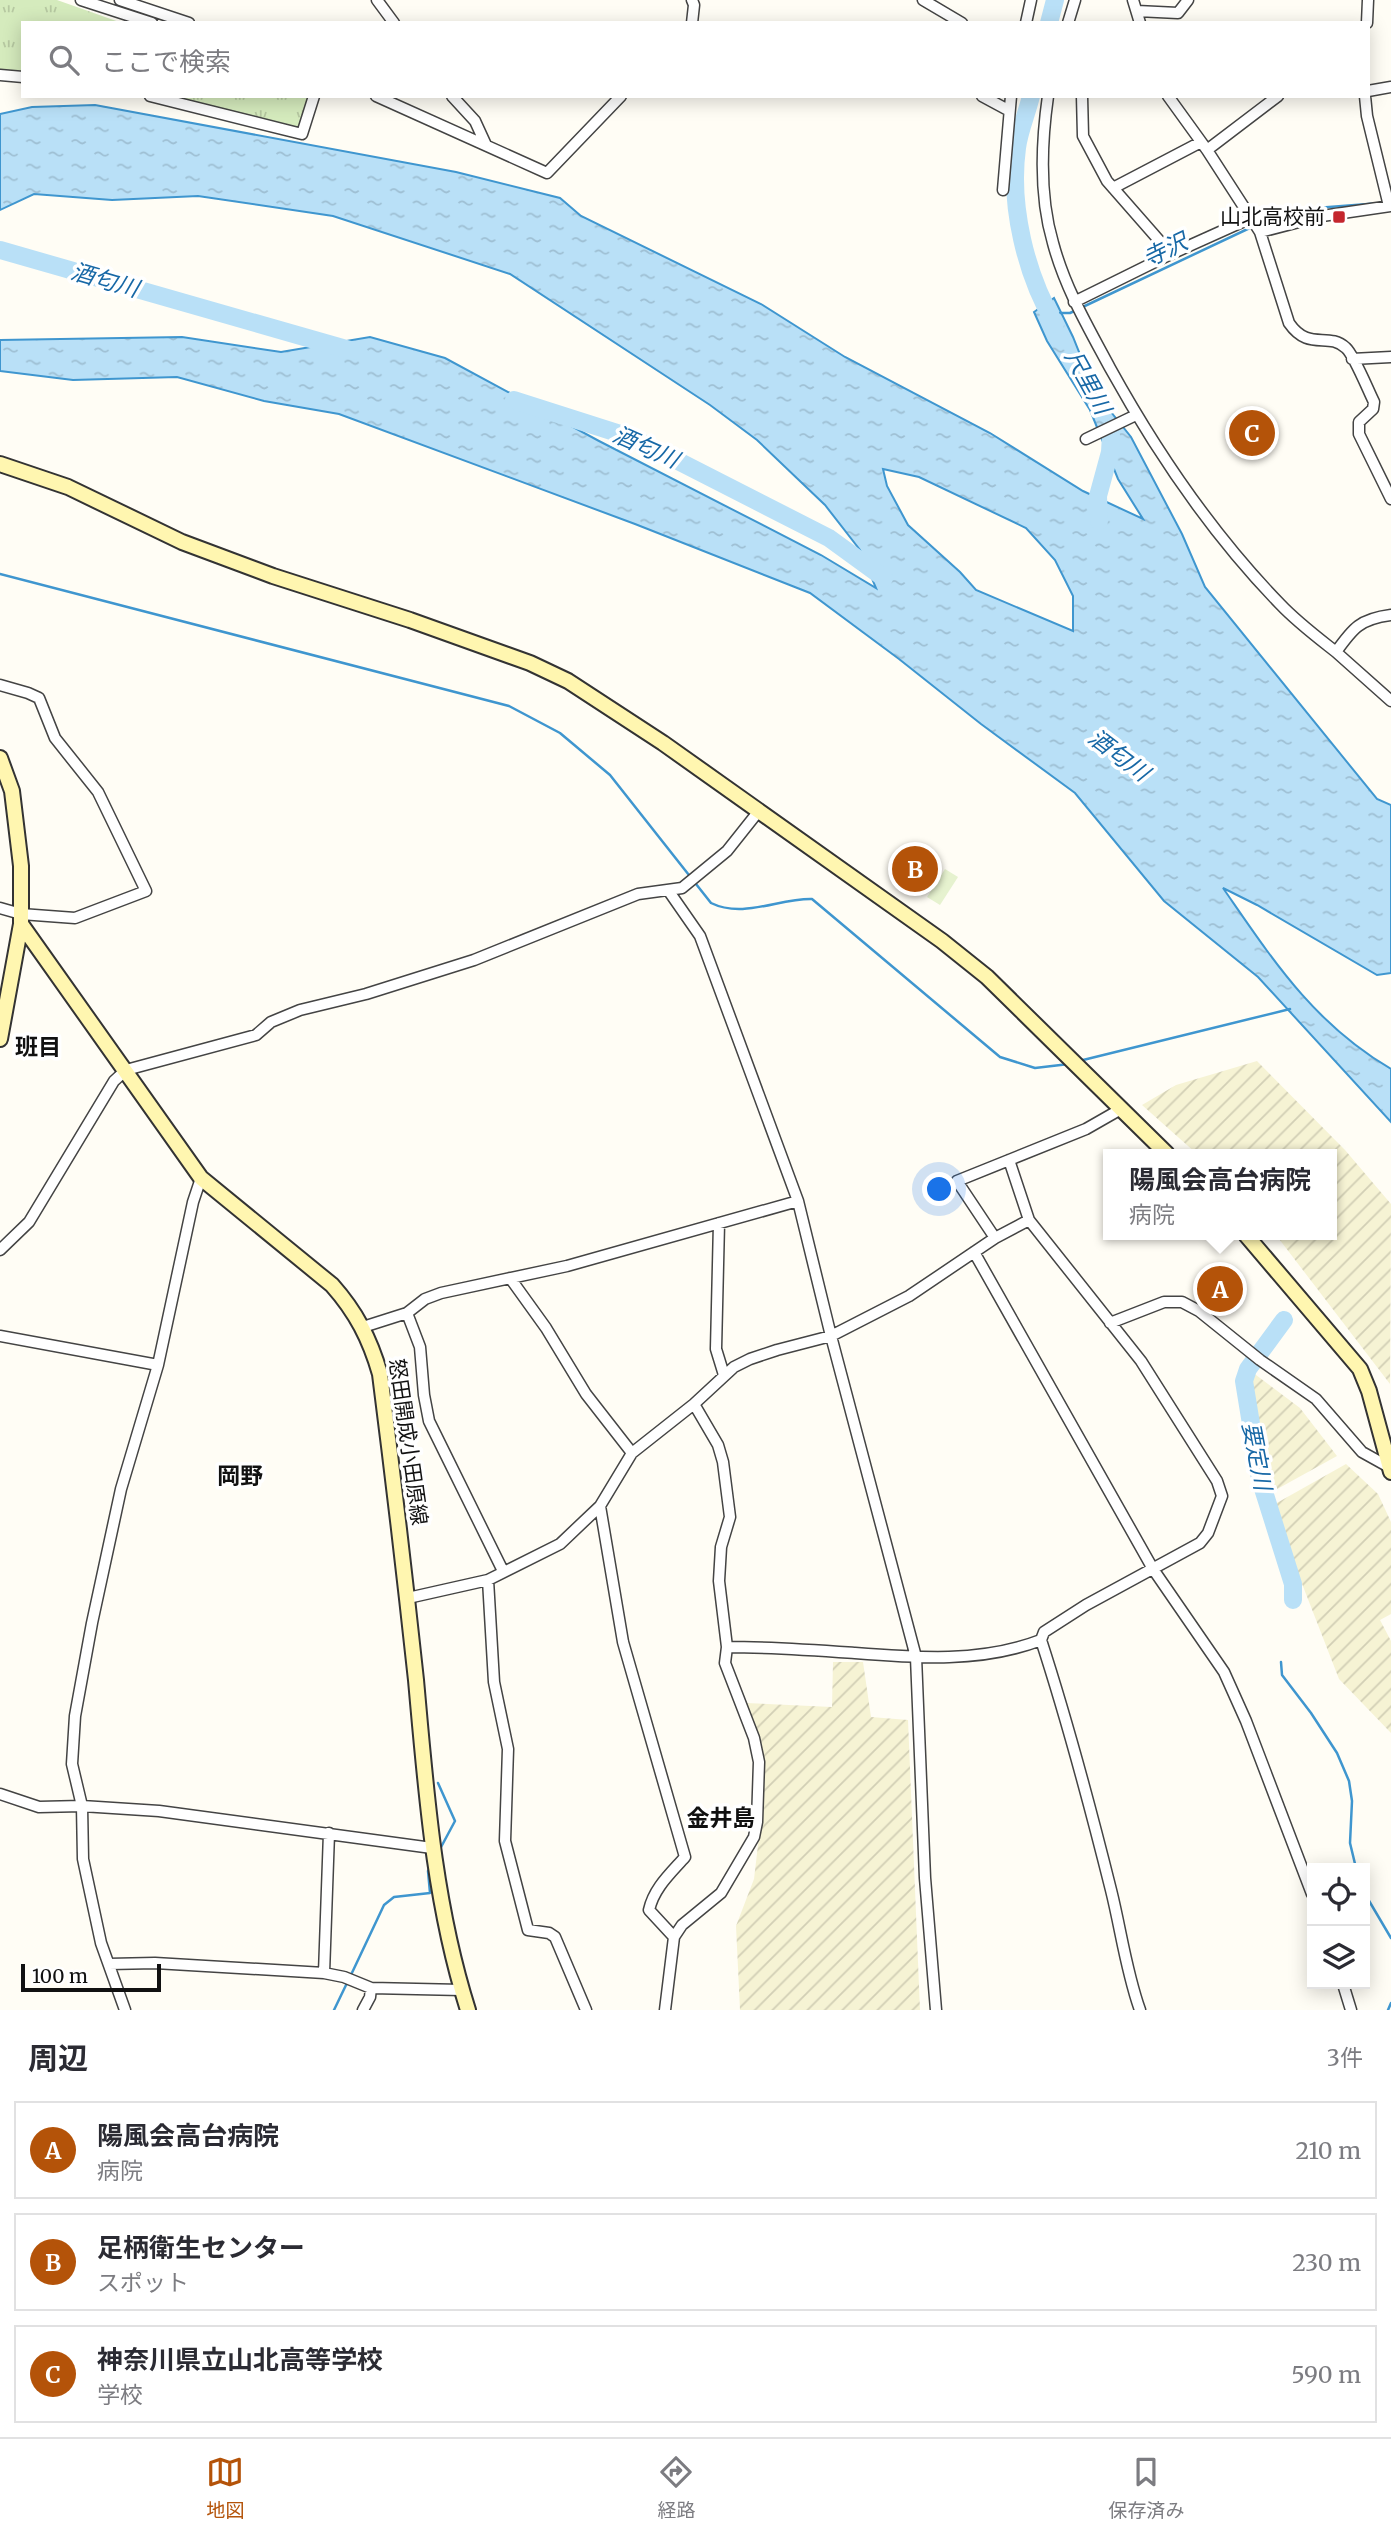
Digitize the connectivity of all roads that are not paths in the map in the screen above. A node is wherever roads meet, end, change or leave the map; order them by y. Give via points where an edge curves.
1 (81, 0) edge
2 (120, 0) edge
3 (377, 0) edge
4 (692, 0) edge
5 (923, 0) edge
6 (1018, 0) edge
7 (1075, 0) edge
8 (1133, 0) edge
9 (1188, 0) edge
10 (1368, 0) edge
11 (1030, 4) edge
12 (1138, 11) junction
13 (146, 21) edge
14 (183, 21) edge
15 (393, 21) edge
16 (692, 21) edge
17 (959, 21) edge
18 (1069, 21) edge
19 (1140, 21) edge
20 (1367, 21) edge
21 (0, 75) edge
22 (21, 77) edge
23 (1391, 87) edge
24 (1370, 91) edge
25 (158, 98) edge
26 (313, 98) edge
27 (380, 98) edge
28 (454, 98) edge
29 (619, 98) edge
30 (986, 98) edge
31 (1011, 98) edge
32 (1048, 98) edge
33 (1082, 98) edge
34 (1169, 98) edge
35 (1275, 98) edge
36 (1365, 98) edge
37 (1008, 110) junction
38 (486, 145) junction
39 (1204, 146) junction
40 (1113, 188) junction
41 (1003, 190) dead end
42 (1390, 206) edge
43 (1251, 218) junction
44 (1260, 232) junction
45 (1171, 254) junction
46 (1074, 303) junction
47 (1391, 357) edge
48 (1352, 359) junction
49 (1136, 415) junction
50 (1086, 439) dead end
51 (0, 464) edge
52 (1391, 499) edge
53 (1391, 615) edge
54 (1336, 652) junction
55 (0, 685) edge
56 (1391, 701) edge
57 (0, 758) edge
58 (758, 812) junction
59 (668, 890) junction
60 (0, 908) edge
61 (21, 919) junction
62 (0, 1039) edge
63 (126, 1070) junction
64 (1121, 1109) junction
65 (1162, 1149) edge
66 (1009, 1160) junction
67 (201, 1178) junction
68 (799, 1201) junction
69 (1029, 1220) junction
70 (719, 1223) junction
71 (995, 1238) junction
72 (1250, 1240) edge
73 (0, 1250) edge
74 (974, 1252) junction
75 (510, 1278) junction
76 (407, 1313) junction
77 (1110, 1323) junction
78 (363, 1326) junction
79 (0, 1336) edge
80 (831, 1336) junction
81 (158, 1365) junction
82 (724, 1375) junction
83 (694, 1404) junction
84 (632, 1453) junction
85 (1390, 1469) edge
86 (600, 1506) junction
87 (1153, 1569) junction
88 (503, 1571) junction
89 (488, 1580) junction
90 (408, 1598) junction
91 (1041, 1640) junction
92 (727, 1647) junction
93 (916, 1657) junction
94 (0, 1794) edge
95 (82, 1806) junction
96 (329, 1833) junction
97 (432, 1849) junction
98 (1307, 1881) edge
99 (674, 1937) junction
100 (109, 1964) junction
101 (324, 1973) junction
102 (371, 1988) junction
103 (1345, 1989) edge
104 (462, 1990) junction
105 (125, 2010) edge
106 (363, 2010) edge
107 (468, 2010) edge
108 (586, 2010) edge
109 (665, 2010) edge
110 (936, 2010) edge
111 (1140, 2010) edge
112 (1351, 2010) edge

1 - 13 street
2 - 14 street
3 - 15 street
4 - 16 street
5 - 17 street
6 - 11 street
7 - 18 street
8 - 12 street
9 - 12 street via 1178,13
10 - 20 street
12 - 19 street
21 - 22 street
23 - 24 street
25 - 26 street via 302,134
27 - 38 street
28 - 38 street via 475,121
29 - 38 street via 547,173
30 - 37 street
31 - 37 street
32 - 46 street via 1043,193 1052,241
33 - 40 street via 1083,136
34 - 39 street
35 - 39 street
36 - 42 street
37 - 41 street
39 - 40 street
39 - 43 street
40 - 45 street
42 - 44 street via 1322,216
43 - 44 street
43 - 45 street
44 - 48 street via 1296,333 1308,340 1337,342 1348,349
45 - 46 street
46 - 49 street
47 - 48 street
48 - 52 street via 1374,402 1373,410 1359,422 1359,434
49 - 50 street
49 - 54 street via 1231,552 1282,606
51 - 58 street via 68,487 182,542 530,663 608,706
53 - 54 street via 1352,629
54 - 56 street
55 - 61 street via 38,698 55,738 98,792 146,891 75,918
57 - 61 street via 12,791 21,866
58 - 59 street via 727,851 682,888
58 - 64 street via 987,977
59 - 63 street via 638,894 474,960 300,1010 271,1022 256,1035
59 - 68 street via 700,936
60 - 61 street
61 - 62 street
61 - 63 street, 怒田開成小田原線
63 - 67 street, 怒田開成小田原線
63 - 73 street via 114,1081 29,1222
64 - 65 street
64 - 66 street via 1086,1129
66 - 69 street
66 - 71 street via 957,1181
67 - 78 street, 怒田開成小田原線 via 332,1285
67 - 81 street
68 - 70 street
68 - 80 street
69 - 71 street
69 - 77 street
70 - 75 street
70 - 82 street via 716,1349
71 - 74 street
72 - 85 street via 1360,1369
74 - 80 street via 909,1296
74 - 87 street
75 - 76 street via 441,1293
75 - 84 street via 586,1394
76 - 78 street
76 - 88 street via 421,1347 429,1421
77 - 85 street via 1164,1302 1182,1302 1316,1399 1362,1452
77 - 87 street via 1141,1361 1222,1496 1205,1538
78 - 90 street, 怒田開成小田原線 via 380,1374
79 - 81 street
80 - 82 street via 750,1359
80 - 93 street
81 - 95 street via 121,1489 75,1716 72,1764
82 - 83 street
83 - 84 street
83 - 92 street via 718,1445 730,1517 721,1546 719,1581
84 - 86 street
86 - 88 street via 560,1544
86 - 99 street via 624,1643 685,1857 662,1882 649,1910
87 - 91 street via 1086,1605 1044,1632
87 - 98 street via 1224,1672
88 - 89 street
89 - 90 street
89 - 108 street via 494,1682 508,1749 505,1841 528,1930 555,1937
90 - 97 street, 怒田開成小田原線
91 - 93 street via 988,1655
91 - 111 street via 1066,1716
92 - 93 street
92 - 99 street via 725,1663 759,1762 757,1822 754,1837 721,1893
93 - 110 street via 925,1878
94 - 95 street via 39,1807
95 - 96 street
95 - 100 street via 83,1859
96 - 97 street
96 - 101 street
97 - 104 street, 怒田開成小田原線
99 - 109 street
100 - 101 street
100 - 105 street
101 - 102 street
102 - 104 street
102 - 106 street
103 - 112 street
104 - 107 street, 怒田開成小田原線

